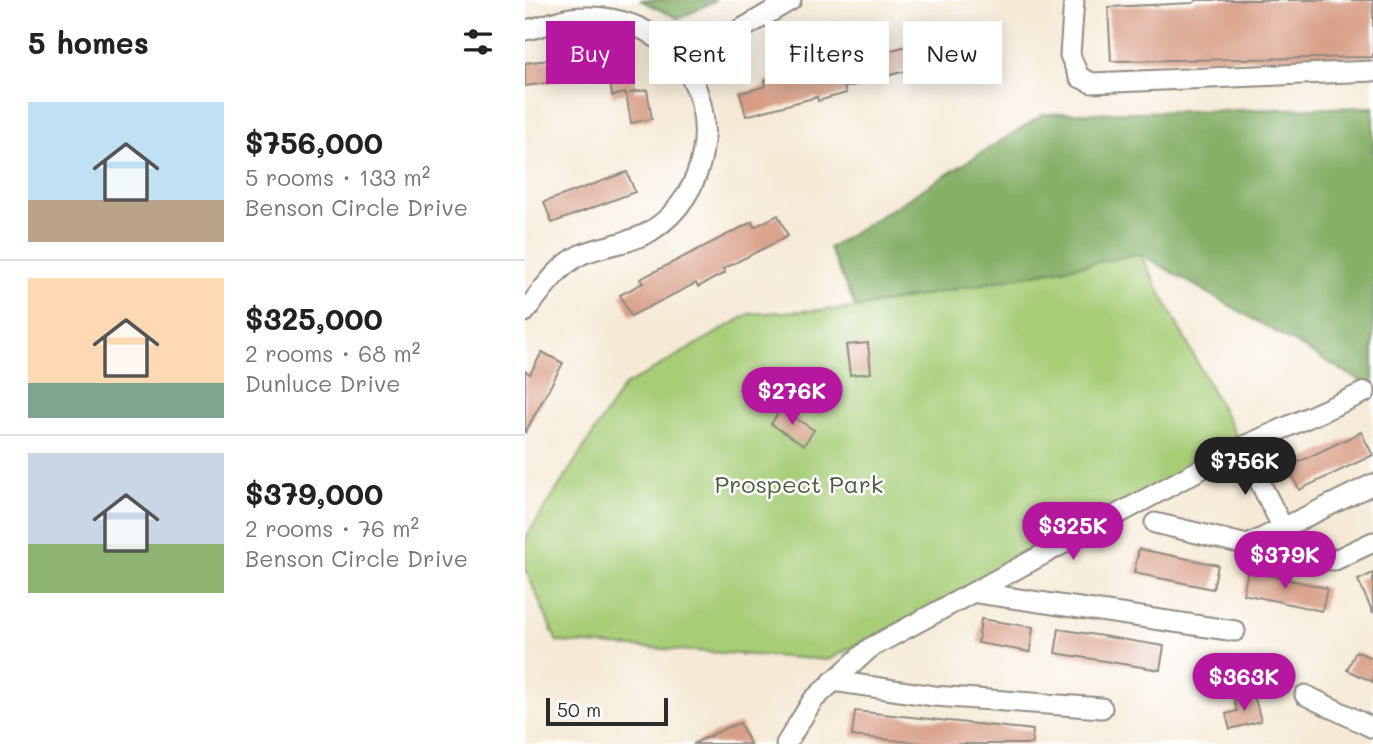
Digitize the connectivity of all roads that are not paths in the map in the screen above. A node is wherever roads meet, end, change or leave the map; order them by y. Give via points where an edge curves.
1 (791, 0) edge
2 (1074, 0) edge
3 (751, 23) edge
4 (525, 30) edge
5 (649, 33) edge
6 (1373, 71) edge
7 (696, 84) edge
8 (525, 312) edge
9 (1365, 392) dead end
10 (1242, 447) junction
11 (1373, 484) edge
12 (1155, 523) dead end
13 (1283, 528) junction
14 (1373, 542) edge
15 (1248, 545) junction
16 (978, 593) junction
17 (1235, 631) dead end
18 (833, 681) junction
19 (1305, 695) dead end
20 (1102, 708) dead end
21 (1373, 728) edge
22 (786, 744) edge

1 - 3 street
2 - 6 street via 1070,55 1079,77 1093,83
4 - 5 street via 607,16
7 - 8 street via 705,118 703,150 693,188 673,215 647,233 580,256 560,269
9 - 10 street
10 - 13 street
10 - 16 street
11 - 13 street
12 - 15 street
13 - 15 street
14 - 15 street via 1335,560 1306,559
16 - 17 street
16 - 18 street via 870,648
18 - 20 street via 934,696
18 - 22 street via 813,700
19 - 21 street

